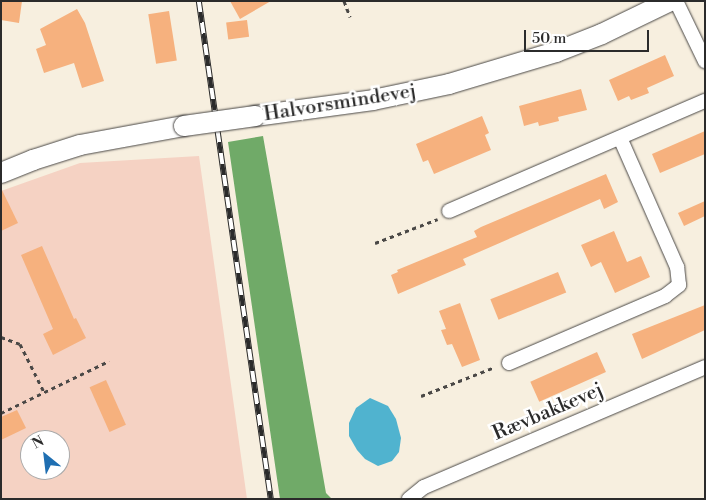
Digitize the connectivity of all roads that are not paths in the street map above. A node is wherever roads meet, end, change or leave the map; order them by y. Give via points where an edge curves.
1 (670, 1) edge
2 (676, 1) edge
3 (705, 61) edge
4 (705, 101) edge
5 (620, 138) junction
6 (1, 173) edge
7 (449, 211) road end
8 (509, 363) road end
9 (705, 367) edge
10 (409, 499) edge

1 - 6 street, Halvorsmindevej, bridge via 556,52 449,84 373,100 184,126 80,145
2 - 3 street
4 - 5 street
5 - 7 street
5 - 8 street via 677,267 679,285 665,296
9 - 10 street, Rævbakkevej via 424,487

